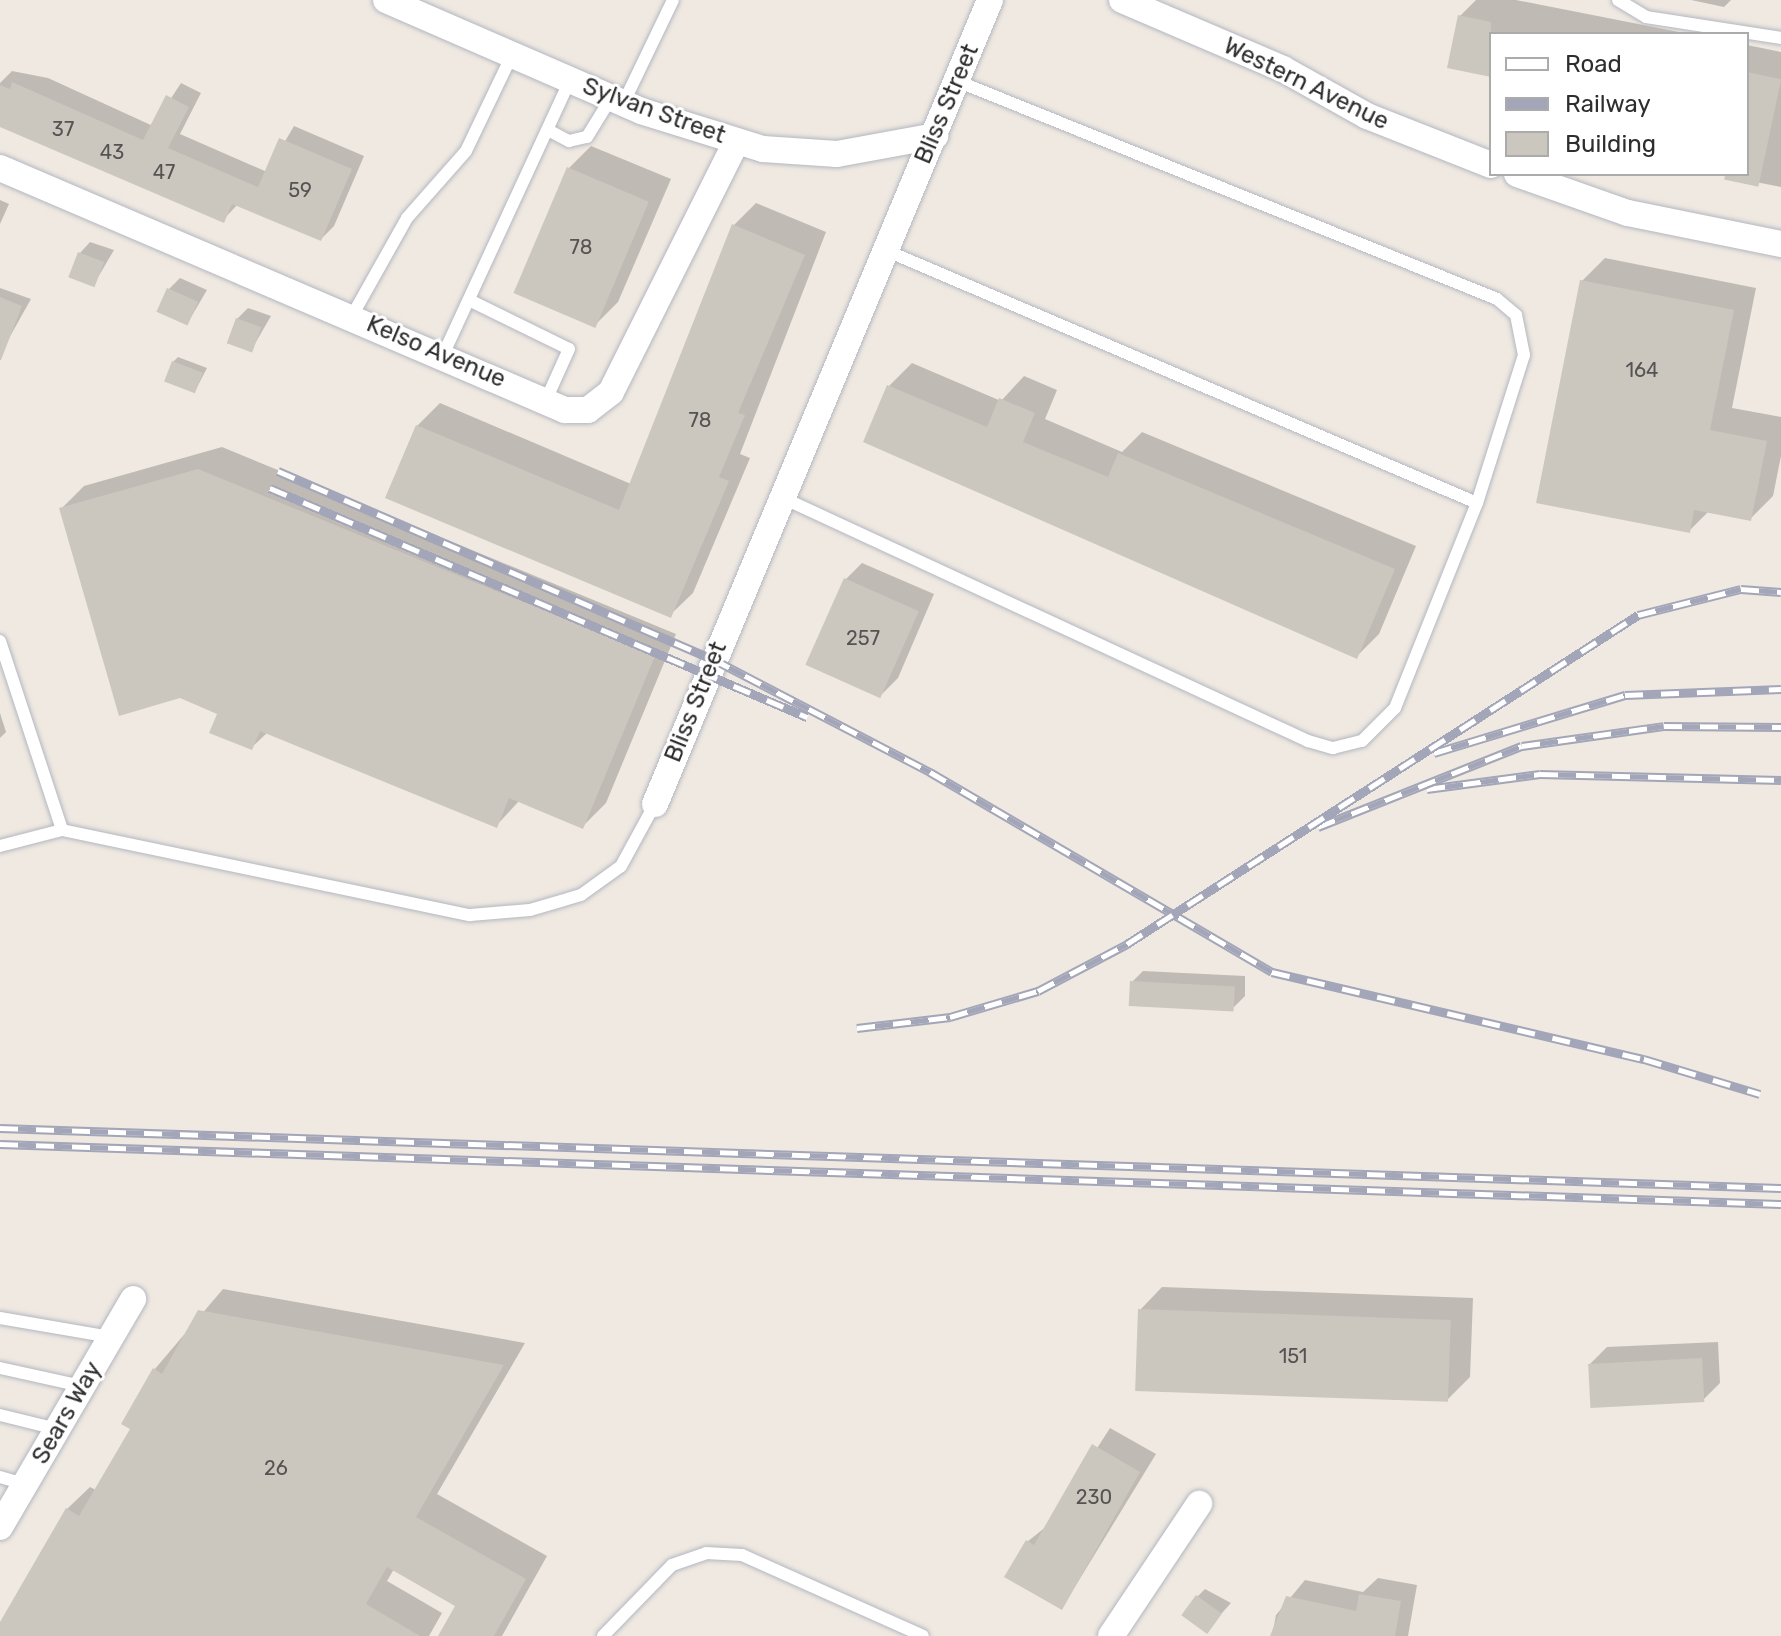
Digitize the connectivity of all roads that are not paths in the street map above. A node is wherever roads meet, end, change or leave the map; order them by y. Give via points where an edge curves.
1 (386, 0) edge
2 (673, 0) edge
3 (990, 0) edge
4 (1122, 0) edge
5 (1618, 0) edge
6 (1742, 32) edge
7 (1749, 33) edge
8 (1781, 38) edge
9 (512, 55) junction
10 (570, 80) junction
11 (957, 81) junction
12 (617, 101) junction
13 (548, 130) junction
14 (935, 136) junction
15 (736, 142) junction
16 (1489, 164) edge
17 (0, 168) edge
18 (1523, 176) edge
19 (1781, 244) edge
20 (883, 249) junction
21 (469, 300) junction
22 (352, 316) junction
23 (443, 355) junction
24 (546, 400) junction
25 (780, 497) junction
26 (1477, 503) junction
27 (0, 641) edge
28 (655, 804) joint
29 (62, 830) junction
30 (0, 846) edge
31 (133, 1299) dead end
32 (0, 1318) edge
33 (111, 1337) junction
34 (0, 1368) edge
35 (82, 1386) junction
36 (0, 1415) edge
37 (57, 1429) junction
38 (12, 1481) edge
39 (1199, 1504) dead end
40 (0, 1527) edge
41 (603, 1636) edge
42 (923, 1636) edge
43 (1111, 1636) edge

1 - 9 street, Sylvan Street
2 - 12 lane
3 - 11 street, Bliss Street
4 - 16 street, Western Avenue via 1283,69 1367,116
5 - 6 lane via 1646,17
7 - 8 lane
9 - 10 street, Sylvan Street
9 - 22 lane via 466,151 407,218
10 - 12 street, Sylvan Street
10 - 13 lane
11 - 14 street, Bliss Street
11 - 26 lane via 1497,299 1516,315 1524,355
12 - 13 lane via 587,137 569,141
12 - 15 street, Sylvan Street
13 - 21 lane
14 - 15 street, Sylvan Street via 820,155
14 - 20 street, Bliss Street
15 - 24 street, Kelso Avenue via 611,392 588,410
17 - 22 street, Kelso Avenue
18 - 19 street via 1628,213
20 - 25 street, Bliss Street
20 - 26 lane
21 - 23 lane
21 - 24 lane via 569,349
22 - 23 street, Kelso Avenue
23 - 24 street, Kelso Avenue
25 - 26 lane via 1333,748 1362,741 1395,708
25 - 28 street, Bliss Street
27 - 29 lane
28 - 29 lane, Bliss Street via 621,866 581,895 530,910 470,915
29 - 30 lane, Bliss Street
31 - 33 street, Sears Way
32 - 33 lane
33 - 35 street, Sears Way
34 - 35 lane
35 - 37 street, Sears Way
36 - 37 lane
37 - 38 street, Sears Way
38 - 40 street, Sears Way
39 - 43 street
41 - 42 lane via 672,1565 706,1553 742,1555

